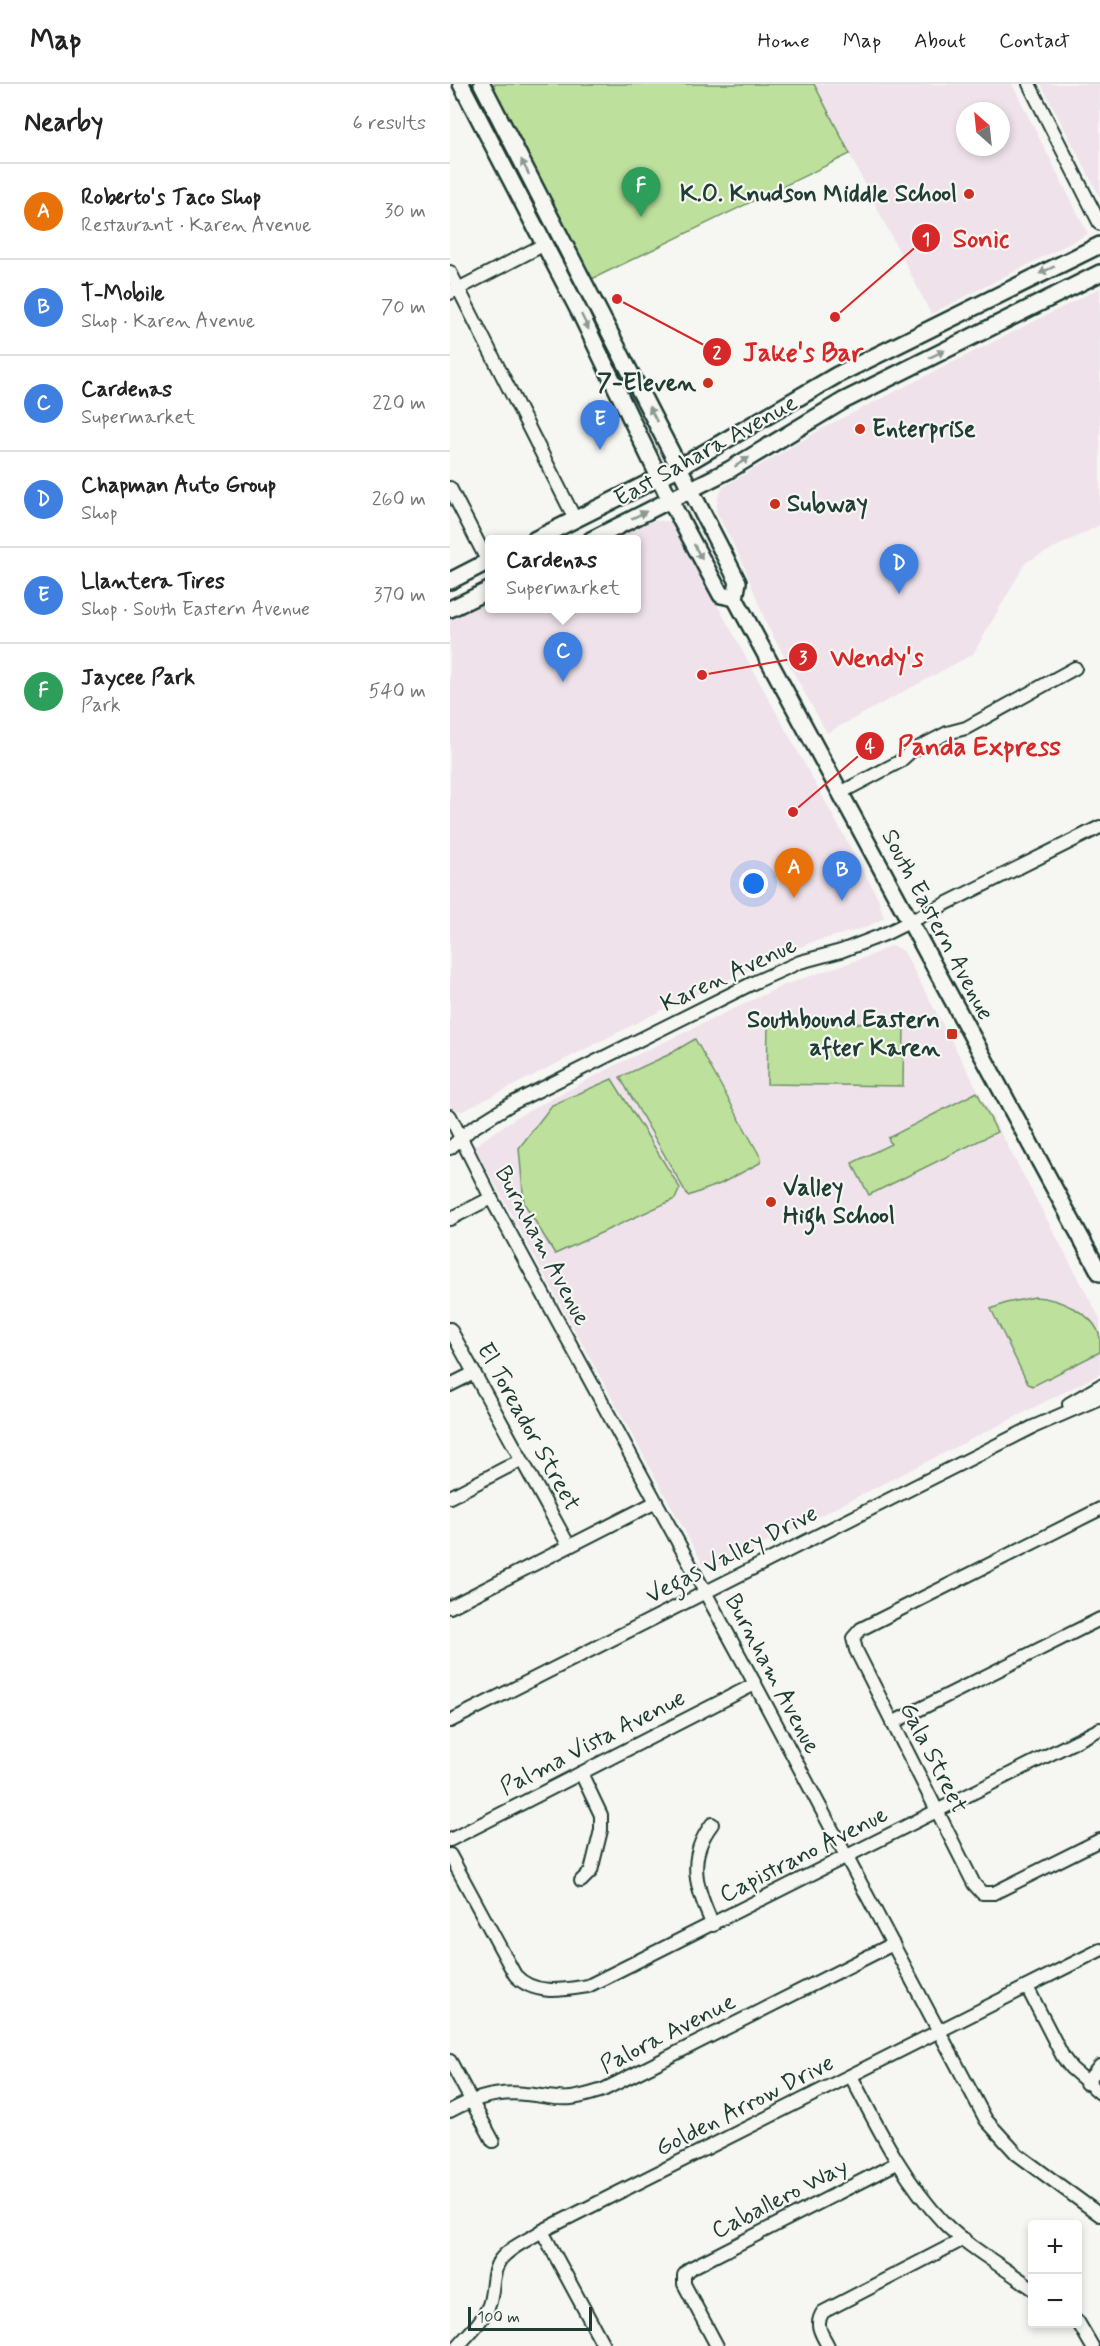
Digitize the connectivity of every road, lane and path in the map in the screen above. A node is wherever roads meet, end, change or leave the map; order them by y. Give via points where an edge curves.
1 (461, 84) edge
2 (482, 84) edge
3 (1029, 84) edge
4 (509, 175) junction
5 (550, 215) junction
6 (1100, 224) edge
7 (545, 244) junction
8 (1100, 245) edge
9 (450, 272) edge
10 (1100, 273) edge
11 (454, 291) edge
12 (591, 294) junction
13 (880, 353) junction
14 (885, 379) junction
15 (680, 466) junction
16 (659, 477) junction
17 (450, 488) edge
18 (691, 490) junction
19 (670, 500) junction
20 (575, 519) junction
21 (544, 535) edge
22 (601, 535) edge
23 (485, 554) edge
24 (485, 564) edge
25 (450, 581) edge
26 (485, 592) edge
27 (735, 598) junction
28 (451, 607) edge
29 (1075, 668) dead end
30 (840, 793) junction
31 (1100, 827) edge
32 (910, 921) junction
33 (450, 1116) edge
34 (462, 1138) junction
35 (450, 1148) edge
36 (491, 1198) junction
37 (450, 1219) edge
38 (1100, 1273) edge
39 (450, 1329) edge
40 (474, 1373) junction
41 (450, 1386) edge
42 (1100, 1386) edge
43 (1100, 1398) edge
44 (1033, 1427) junction
45 (521, 1460) junction
46 (450, 1497) edge
47 (656, 1502) junction
48 (1100, 1509) edge
49 (569, 1546) junction
50 (705, 1592) junction
51 (450, 1606) edge
52 (1100, 1619) edge
53 (755, 1684) junction
54 (450, 1721) edge
55 (892, 1724) junction
56 (1100, 1729) edge
57 (581, 1773) junction
58 (937, 1812) junction
59 (712, 1824) dead end
60 (450, 1840) edge
61 (1100, 1840) edge
62 (450, 1855) edge
63 (847, 1857) junction
64 (581, 1881) dead end
65 (713, 1925) junction
66 (893, 1944) junction
67 (1100, 1950) edge
68 (1028, 1987) junction
69 (939, 2032) junction
70 (450, 2061) edge
71 (1100, 2066) edge
72 (851, 2076) junction
73 (1086, 2083) junction
74 (1100, 2093) edge
75 (471, 2100) junction
76 (450, 2111) edge
77 (494, 2141) dead end
78 (897, 2163) junction
79 (1100, 2215) edge
80 (542, 2231) junction
81 (964, 2239) junction
82 (1028, 2285) edge
83 (1081, 2328) edge
84 (458, 2346) edge
85 (604, 2346) edge
86 (717, 2346) edge
87 (828, 2346) edge
88 (1092, 2346) edge

1 - 4 main road, South Eastern Avenue
5 -> 2 main road, South Eastern Avenue
3 - 6 street
4 - 5 main road via 514,174 540,215
4 - 7 main road, South Eastern Avenue
5 - 12 main road, South Eastern Avenue
7 - 11 street
7 - 12 main road via 557,251 580,291
7 -> 16 main road, South Eastern Avenue
8 -> 13 main road, East Sahara Avenue
9 - 11 street
14 -> 10 main road, East Sahara Avenue
11 - 20 street
15 -> 12 main road, South Eastern Avenue
13 - 14 main road
13 - 15 main road, East Sahara Avenue
18 -> 14 main road, East Sahara Avenue
15 - 16 main road, East Sahara Avenue
15 - 18 main road, South Eastern Avenue
16 - 19 main road, South Eastern Avenue
16 - 20 main road, East Sahara Avenue
17 - 23 street
18 - 19 main road, East Sahara Avenue
18 - 27 main road, South Eastern Avenue via 738,582
22 -> 19 main road, East Sahara Avenue
19 -> 27 main road, South Eastern Avenue via 721,595
20 - 21 main road, East Sahara Avenue
24 - 25 main road
26 - 28 main road
27 - 30 main road, South Eastern Avenue
29 - 30 street via 966,728 910,752 899,762
30 - 32 main road, South Eastern Avenue
31 - 32 street, Karen Avenue
32 - 34 street, Karen Avenue via 754,982 511,1104
32 - 38 main road, South Eastern Avenue
33 - 34 street, Burnham Avenue
34 - 35 street, Karen Avenue
34 - 36 street, Burnham Avenue
36 - 37 street
36 - 47 street, Burnham Avenue
39 - 40 street, El Toreador Street
40 - 41 street
40 - 45 street, El Toreador Street
42 - 44 street, Vegas Valley Drive
43 - 44 street, Vegas Valley Drive
44 - 50 street, Vegas Valley Drive
45 - 46 street
45 - 49 street, El Toreador Street
47 - 49 street
47 - 50 street, Burnham Avenue
48 - 55 street, Gala Street via 861,1629 854,1638 855,1650
49 - 51 street
50 - 53 street, Burnham Avenue
50 - 54 street, Vegas Valley Drive
52 - 55 street
53 - 57 street, Palma Vista Avenue
53 - 63 street, Burnham Avenue
55 - 58 street, Gala Street
56 - 58 street, Capistrano Avenue
57 - 60 street, Palma Vista Avenue
57 - 64 street via 601,1815 591,1871
58 - 61 street, Gala Street via 982,1893 993,1893
58 - 63 street, Capistrano Avenue
59 - 65 street via 703,1836 695,1873 701,1901
62 - 65 street, Capistrano Avenue via 515,1975 530,1987 588,1986
63 - 65 street, Capistrano Avenue
63 - 66 street, Burnham Avenue
66 - 69 street, Burnham Avenue
66 - 75 street, Palora Avenue via 603,2090 572,2098 524,2093
67 - 68 street, Golden Arrow Drive
68 - 69 street, Golden Arrow Drive
68 - 73 street via 1064,2057
69 - 72 street, Golden Arrow Drive
69 - 79 street, Burnham Avenue via 986,2120 1017,2154
70 - 75 street
71 - 73 street
72 - 78 street
72 - 80 street, Golden Arrow Drive
73 - 74 street
75 - 76 street, Palora Avenue
75 - 77 street
78 - 81 street via 920,2196
78 - 86 street, Caballero Way via 689,2269 684,2284
80 - 84 street, Golden Arrow Drive via 498,2261 489,2306
80 - 85 street
81 - 82 street
81 - 87 street via 823,2312 818,2327
83 - 88 street

